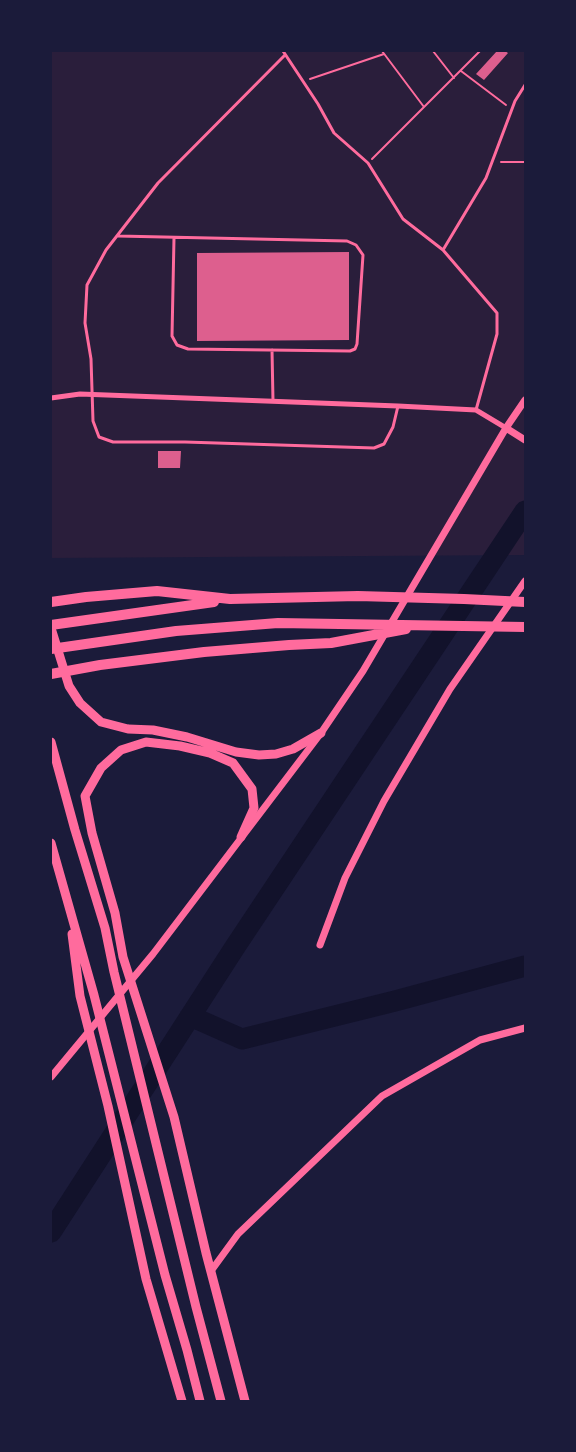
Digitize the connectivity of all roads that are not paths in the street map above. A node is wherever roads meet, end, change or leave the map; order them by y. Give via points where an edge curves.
1 (284, 53) edge
2 (525, 85) edge
3 (117, 236) junction
4 (174, 238) junction
5 (444, 250) junction
6 (272, 350) junction
7 (92, 395) junction
8 (51, 398) edge
9 (525, 400) edge
10 (273, 401) junction
11 (398, 406) junction
12 (476, 410) junction
13 (506, 428) junction
14 (525, 440) edge
15 (525, 581) edge
16 (230, 599) junction
17 (51, 602) edge
18 (525, 602) edge
19 (427, 625) junction
20 (51, 627) edge
21 (525, 627) edge
22 (51, 649) edge
23 (51, 674) edge
24 (321, 734) junction
25 (51, 742) edge
26 (241, 837) junction
27 (51, 843) edge
28 (68, 903) junction
29 (105, 928) junction
30 (320, 945) dead end
31 (123, 957) junction
32 (525, 1028) edge
33 (51, 1077) edge
34 (211, 1271) junction
35 (182, 1401) edge
36 (200, 1401) edge
37 (221, 1401) edge
38 (245, 1401) edge

1 - 3 lane via 158,183
1 - 5 lane via 334,133 368,163 404,219
2 - 5 lane via 486,178
3 - 4 lane
3 - 7 lane via 87,285 85,323
4 - 6 lane via 172,336 177,345 188,349
4 - 6 lane via 356,244 363,255 355,349
5 - 12 lane via 497,313 497,334
6 - 10 lane
7 - 8 street
7 - 10 street
7 - 11 lane via 93,421 99,437 113,442 374,448 384,444
9 - 13 street
10 - 11 street
11 - 12 street
12 - 13 street
13 - 14 street
13 - 24 street via 363,671
15 - 30 street via 450,689 384,801 345,878
16 - 17 highway via 157,591
16 - 18 highway via 358,596
16 - 20 highway
19 - 21 highway
19 - 22 highway via 278,623 176,631
19 - 23 highway via 332,643 204,652
20 - 24 highway via 69,687 101,722 260,755 276,754
24 - 26 street
25 - 29 highway
26 - 31 highway via 254,808 252,789 233,763 210,753 146,742 121,750 101,768 85,796
26 - 33 street via 153,954
27 - 28 highway
28 - 35 highway via 80,996 146,1279
28 - 36 highway
29 - 31 highway
29 - 37 highway
31 - 34 highway via 174,1117
32 - 34 street via 480,1040 382,1096 238,1234
34 - 38 highway

